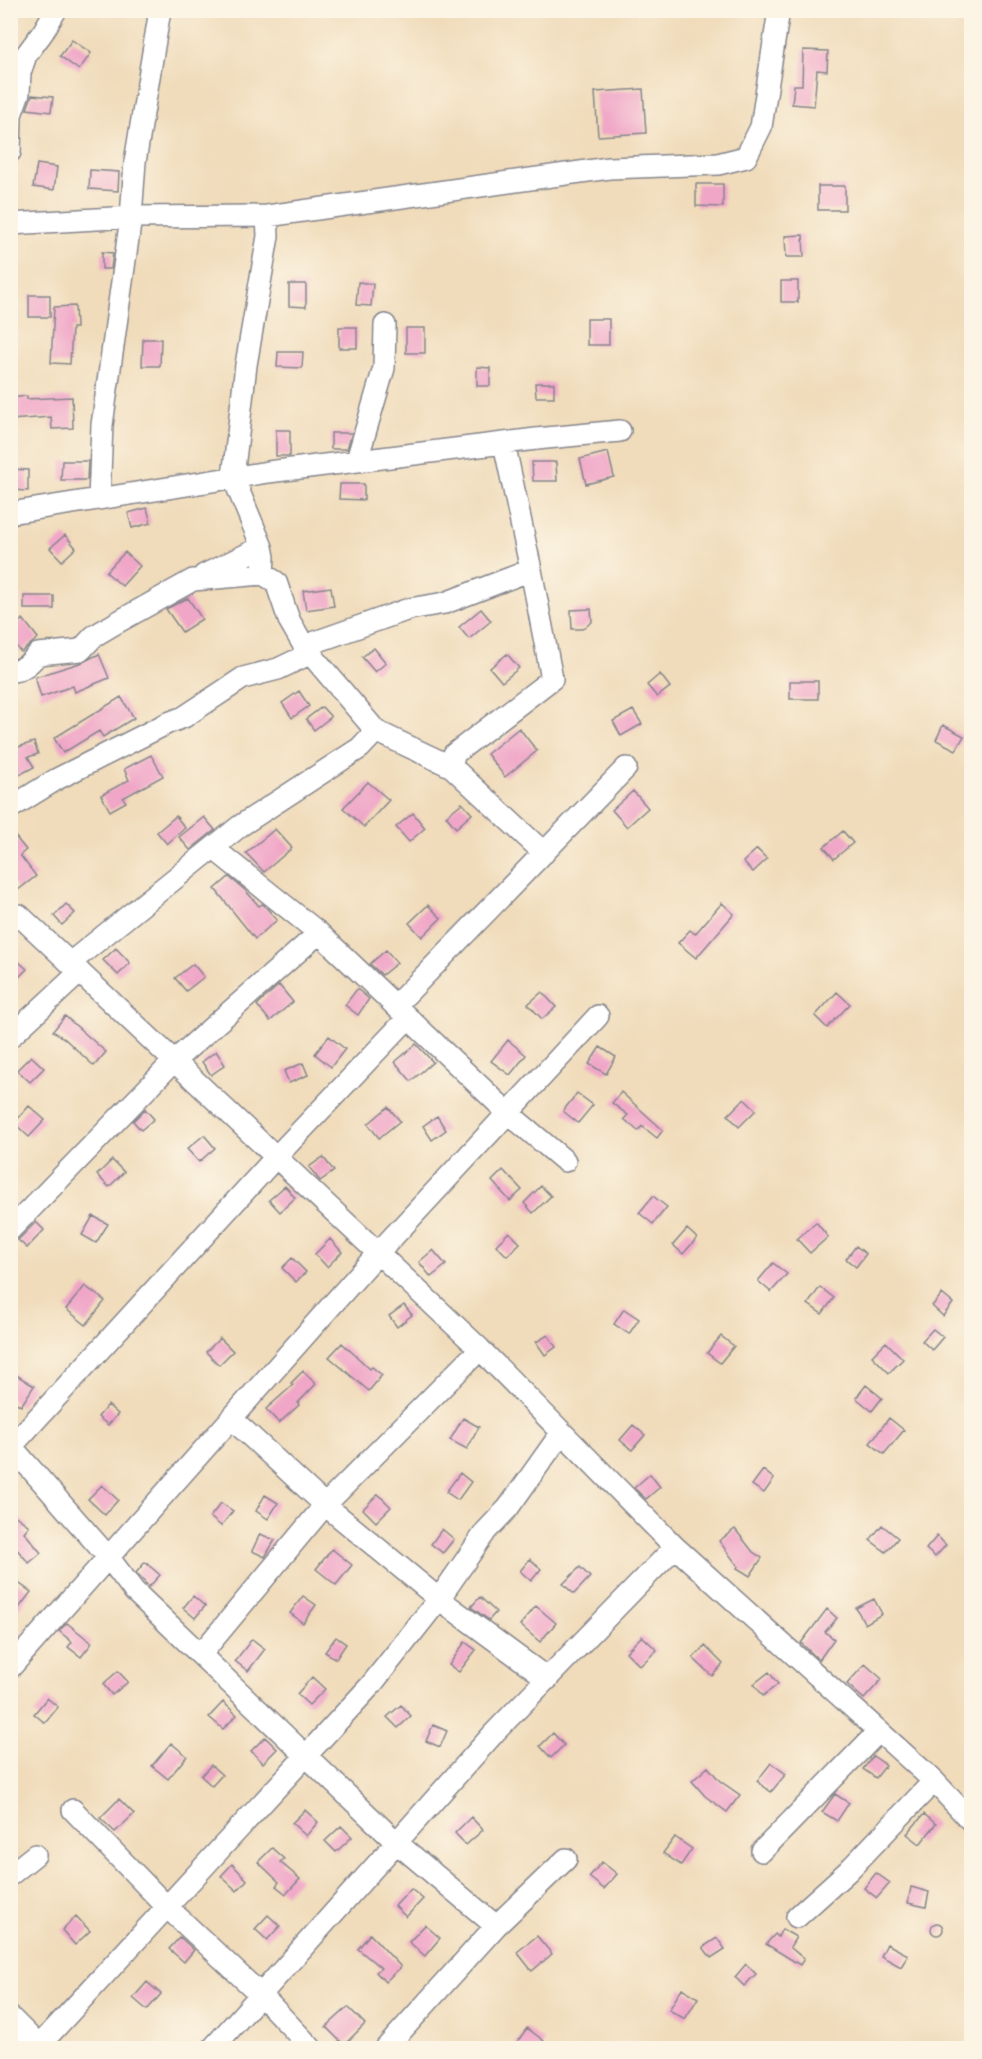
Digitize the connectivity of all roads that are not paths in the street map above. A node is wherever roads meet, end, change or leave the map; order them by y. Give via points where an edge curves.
1 (56, 10) edge
2 (160, 10) edge
3 (779, 10) edge
4 (10, 152) edge
5 (267, 216) junction
6 (131, 217) junction
7 (10, 224) edge
8 (385, 325) dead end
9 (620, 431) dead end
10 (504, 443) junction
11 (357, 460) junction
12 (233, 477) junction
13 (99, 499) junction
14 (10, 513) edge
15 (262, 547) junction
16 (531, 570) junction
17 (263, 574) junction
18 (193, 580) junction
19 (304, 646) junction
20 (10, 671) edge
21 (376, 731) junction
22 (452, 767) junction
23 (626, 768) dead end
24 (10, 808) edge
25 (213, 848) junction
26 (544, 853) junction
27 (13, 914) edge
28 (319, 933) junction
29 (75, 968) junction
30 (402, 1012) junction
31 (597, 1016) dead end
32 (10, 1037) edge
33 (174, 1061) junction
34 (508, 1113) junction
35 (276, 1157) junction
36 (565, 1161) dead end
37 (10, 1230) edge
38 (378, 1253) junction
39 (480, 1348) junction
40 (232, 1419) junction
41 (562, 1432) junction
42 (11, 1446) edge
43 (326, 1505) junction
44 (675, 1547) junction
45 (109, 1558) junction
46 (439, 1599) junction
47 (201, 1654) junction
48 (10, 1668) edge
49 (548, 1678) junction
50 (879, 1731) junction
51 (305, 1754) junction
52 (934, 1781) junction
53 (73, 1810) dead end
54 (972, 1822) edge
55 (397, 1843) junction
56 (762, 1851) dead end
57 (35, 1855) dead end
58 (566, 1859) dead end
59 (10, 1875) edge
60 (167, 1907) junction
61 (797, 1917) dead end
62 (496, 1926) junction
63 (261, 1995) junction
64 (10, 2016) edge
65 (39, 2048) edge
66 (213, 2049) edge
67 (311, 2049) edge
68 (386, 2049) edge

1 - 4 street via 26,55 20,73 19,93 11,115
2 - 6 street via 135,162
3 - 5 street via 761,127 746,156 718,164 609,168
5 - 6 street
5 - 12 street via 268,236 246,366
6 - 7 street
6 - 13 street via 102,425
8 - 11 street via 384,368
9 - 10 street
10 - 11 street
10 - 16 street
11 - 12 street
12 - 13 street
12 - 15 street
13 - 14 street
15 - 17 street
15 - 18 street
16 - 19 street via 445,603 408,609
16 - 22 street via 552,679 454,754
17 - 18 street
17 - 19 street via 276,582 289,620
18 - 20 street via 108,627 81,650 38,654 30,663
19 - 21 street
19 - 24 street via 305,656 278,669 243,678 184,717 57,779
21 - 22 street
21 - 25 street via 360,748 240,826
22 - 26 street
23 - 26 street
25 - 28 street
25 - 29 street
26 - 30 street
27 - 29 street
28 - 30 street
28 - 33 street
29 - 32 street
29 - 33 street
30 - 34 street
30 - 35 street
31 - 34 street
33 - 35 street
33 - 37 street
34 - 36 street
34 - 38 street
35 - 38 street
35 - 42 street
38 - 39 street
38 - 40 street
39 - 41 street
39 - 43 street
40 - 43 street
40 - 45 street
41 - 44 street
41 - 46 street
42 - 45 street
43 - 46 street
43 - 47 street
44 - 49 street
44 - 50 street
45 - 47 street via 134,1591
45 - 48 street
46 - 49 street
46 - 51 street via 371,1685
47 - 51 street
49 - 55 street
50 - 52 street
50 - 56 street
51 - 55 street
51 - 60 street
52 - 54 street
52 - 61 street via 848,1871
53 - 60 street
55 - 62 street
55 - 63 street
57 - 59 street
58 - 62 street
60 - 63 street
60 - 65 street
62 - 68 street
63 - 66 street
63 - 67 street
64 - 65 street

